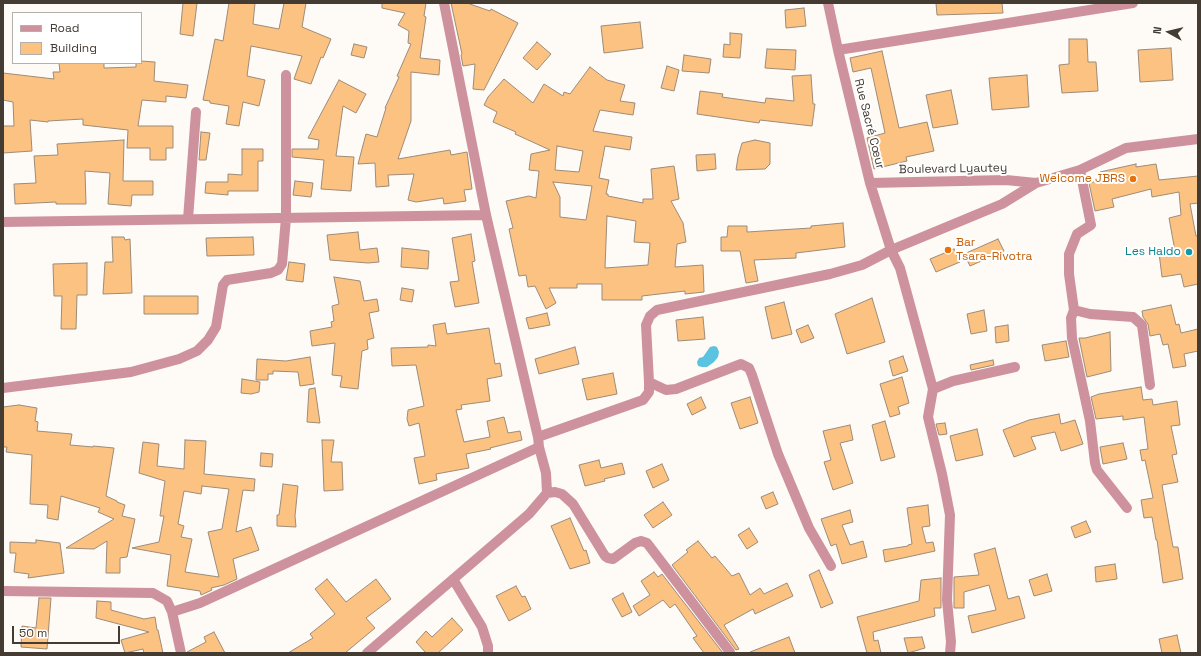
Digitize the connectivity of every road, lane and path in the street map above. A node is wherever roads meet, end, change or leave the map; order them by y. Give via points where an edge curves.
1 (444, 3) edge
2 (828, 3) edge
3 (1133, 3) edge
4 (838, 50) junction
5 (286, 75) dead end
6 (196, 112) dead end
7 (1198, 139) edge
8 (1080, 170) junction
9 (870, 183) junction
10 (1036, 183) junction
11 (486, 215) junction
12 (286, 218) junction
13 (188, 220) junction
14 (3, 222) edge
15 (891, 250) junction
16 (1074, 310) junction
17 (1015, 367) dead end
18 (649, 382) junction
19 (1150, 385) dead end
20 (3, 388) edge
21 (933, 389) junction
22 (539, 442) junction
23 (547, 493) junction
24 (1127, 508) dead end
25 (830, 566) dead end
26 (453, 579) junction
27 (3, 591) edge
28 (172, 612) junction
29 (730, 652) edge
30 (181, 653) edge
31 (367, 653) edge
32 (488, 653) edge
33 (950, 653) edge

1 - 11 street
2 - 4 street, Rue Sacré Cœur
3 - 4 street
4 - 9 street, Rue Sacré Cœur
5 - 12 street
6 - 13 street
7 - 8 street, Boulevard Lyautey via 1126,148
8 - 10 street, Boulevard Lyautey
8 - 16 street via 1091,225 1077,234 1070,254 1069,274
9 - 10 street, Boulevard Lyautey via 1006,180
9 - 15 street, Rue Sacré Cœur
10 - 15 street, Boulevard Lyautey via 1002,204
11 - 12 street
11 - 22 street
12 - 13 street
12 - 20 street via 282,264 278,270 227,280 223,285 216,327 197,351 179,359 131,372
13 - 14 street
15 - 18 street, Boulevard Lyautey via 862,265 830,274 657,310 650,316 646,326
15 - 21 street, Rue Sacré Cœur via 900,268
16 - 19 street via 1090,314 1133,317 1142,325
16 - 24 street via 1071,318 1072,338 1090,421 1095,463 1097,470
17 - 21 street via 953,381
18 - 22 street via 649,392 642,400
18 - 25 street via 666,390 676,389 741,364 749,368 778,454 809,528
21 - 33 street via 928,417 950,515 947,600
22 - 23 street via 546,473
22 - 28 street via 200,603
23 - 26 street via 529,514
23 - 29 street via 562,494 573,504 608,558 613,559 635,543 647,543
26 - 31 street
26 - 32 street via 482,627
27 - 28 street via 153,593 167,601
28 - 30 street

